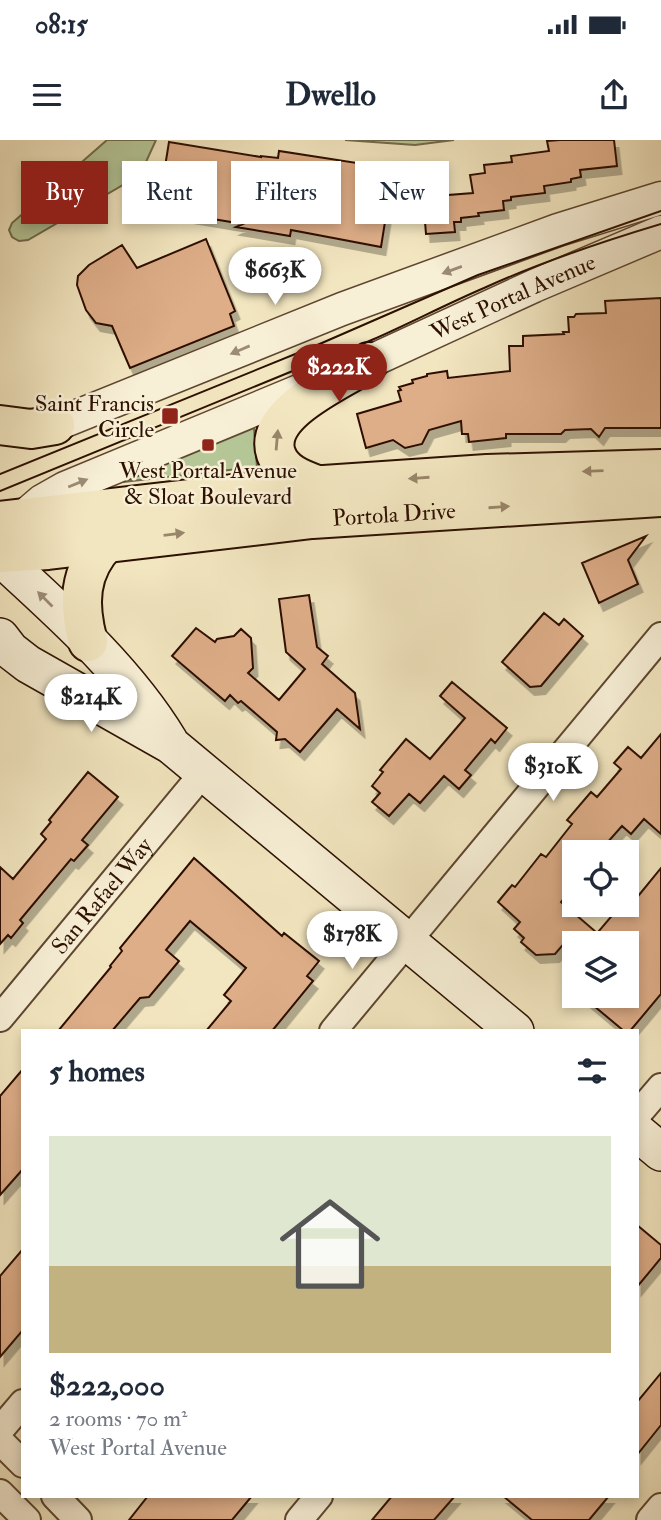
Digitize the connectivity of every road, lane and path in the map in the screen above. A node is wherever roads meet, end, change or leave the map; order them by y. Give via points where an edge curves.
1 (661, 198) edge
2 (661, 232) edge
3 (369, 362) junction
4 (0, 425) edge
5 (55, 425) joint
6 (661, 470) edge
7 (317, 485) junction
8 (661, 497) edge
9 (7, 529) edge
10 (107, 542) junction
11 (0, 555) edge
12 (661, 636) edge
13 (0, 637) edge
14 (95, 649) junction
15 (0, 665) edge
16 (54, 680) junction
17 (171, 745) junction
18 (204, 772) junction
19 (407, 941) junction
20 (0, 1018) edge
21 (335, 1029) edge
22 (513, 1029) edge
23 (661, 1087) edge
24 (639, 1113) edge
25 (639, 1134) edge
26 (661, 1152) edge
27 (21, 1405) edge
28 (0, 1430) edge
29 (0, 1441) edge
30 (21, 1462) edge
31 (0, 1493) edge
32 (57, 1498) edge
33 (317, 1498) edge
34 (661, 1507) edge
35 (27, 1520) edge
36 (78, 1520) edge
37 (299, 1520) edge
38 (650, 1520) edge

1 -> 5 street, West Portal Avenue via 558,230 342,309
2 - 3 street, West Portal Avenue
7 -> 3 main road via 282,465 275,448 276,432 290,411
9 -> 3 street, West Portal Avenue via 65,488
4 - 5 main road via 31,429
6 -> 7 main road, Portola Drive via 487,474
7 - 9 main road, Portola Drive
10 -> 8 main road, Portola Drive via 313,519
10 - 11 main road, Portola Drive
10 - 14 main road via 92,561 81,591 82,612
14 -> 11 main road
12 - 19 street
13 - 16 main road via 18,657
14 - 16 main road via 100,664 92,679 85,684
14 - 17 main road via 142,699
15 - 16 main road
16 - 17 main road
17 - 18 main road
18 - 19 main road
18 - 20 street, San Rafael Way
19 - 21 street
19 - 22 main road
23 - 24 street
25 - 26 main road
27 - 28 street
29 - 30 street
31 - 35 street
32 - 36 street
33 - 37 street
34 - 38 street

